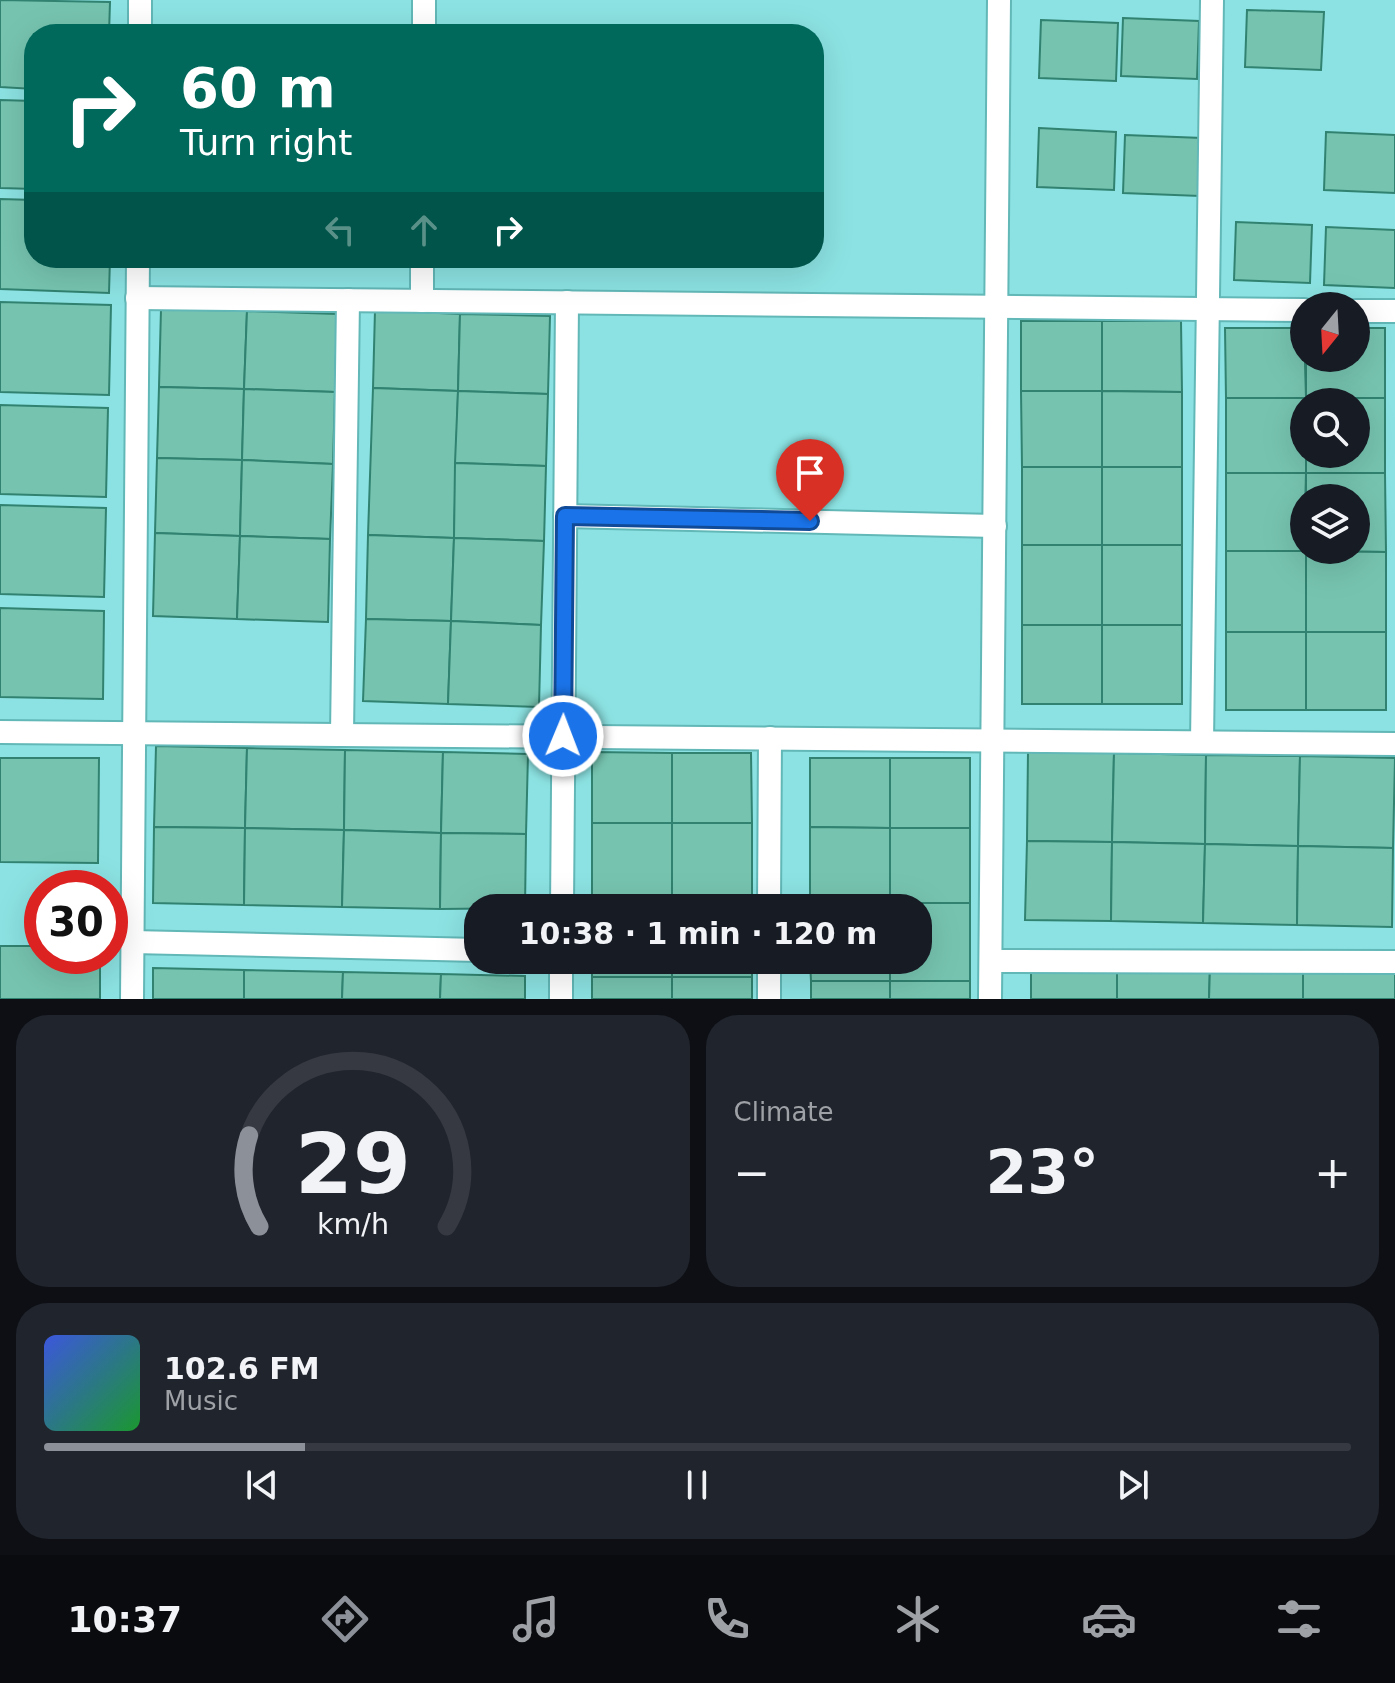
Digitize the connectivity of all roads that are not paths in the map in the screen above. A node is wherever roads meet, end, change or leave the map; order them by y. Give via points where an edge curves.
1 (140, 0) edge
2 (424, 0) edge
3 (999, 0) edge
4 (1212, 0) edge
5 (140, 24) edge
6 (424, 24) edge
7 (138, 268) edge
8 (422, 268) edge
9 (137, 298) junction
10 (348, 300) junction
11 (422, 301) junction
12 (567, 302) junction
13 (996, 307) junction
14 (1207, 309) junction
15 (1290, 310) edge
16 (1370, 311) edge
17 (1395, 311) edge
18 (565, 516) junction
19 (995, 526) junction
20 (0, 732) edge
21 (134, 732) junction
22 (342, 734) junction
23 (563, 736) junction
24 (770, 738) junction
25 (992, 740) junction
26 (1202, 742) junction
27 (1395, 744) edge
28 (562, 894) edge
29 (769, 894) edge
30 (132, 942) junction
31 (464, 950) edge
32 (991, 961) junction
33 (1395, 962) edge
34 (561, 974) edge
35 (769, 974) edge
36 (132, 999) edge
37 (561, 999) edge
38 (769, 999) edge
39 (990, 999) edge

1 - 5 street
2 - 6 street
3 - 13 street
4 - 14 street
7 - 9 street
8 - 11 street
9 - 10 street
9 - 21 street
10 - 11 street
10 - 22 street
11 - 12 street
12 - 13 street
12 - 18 street
13 - 14 street
13 - 19 street
14 - 15 street
14 - 26 street
16 - 17 street
18 - 19 street
18 - 23 street
19 - 25 street
20 - 21 street
21 - 22 street
21 - 30 street
22 - 23 street
23 - 24 street
23 - 28 street
24 - 25 street
24 - 29 street
25 - 26 street
25 - 32 street
26 - 27 street
30 - 31 street
30 - 36 street
32 - 33 street
32 - 39 street
34 - 37 street
35 - 38 street

